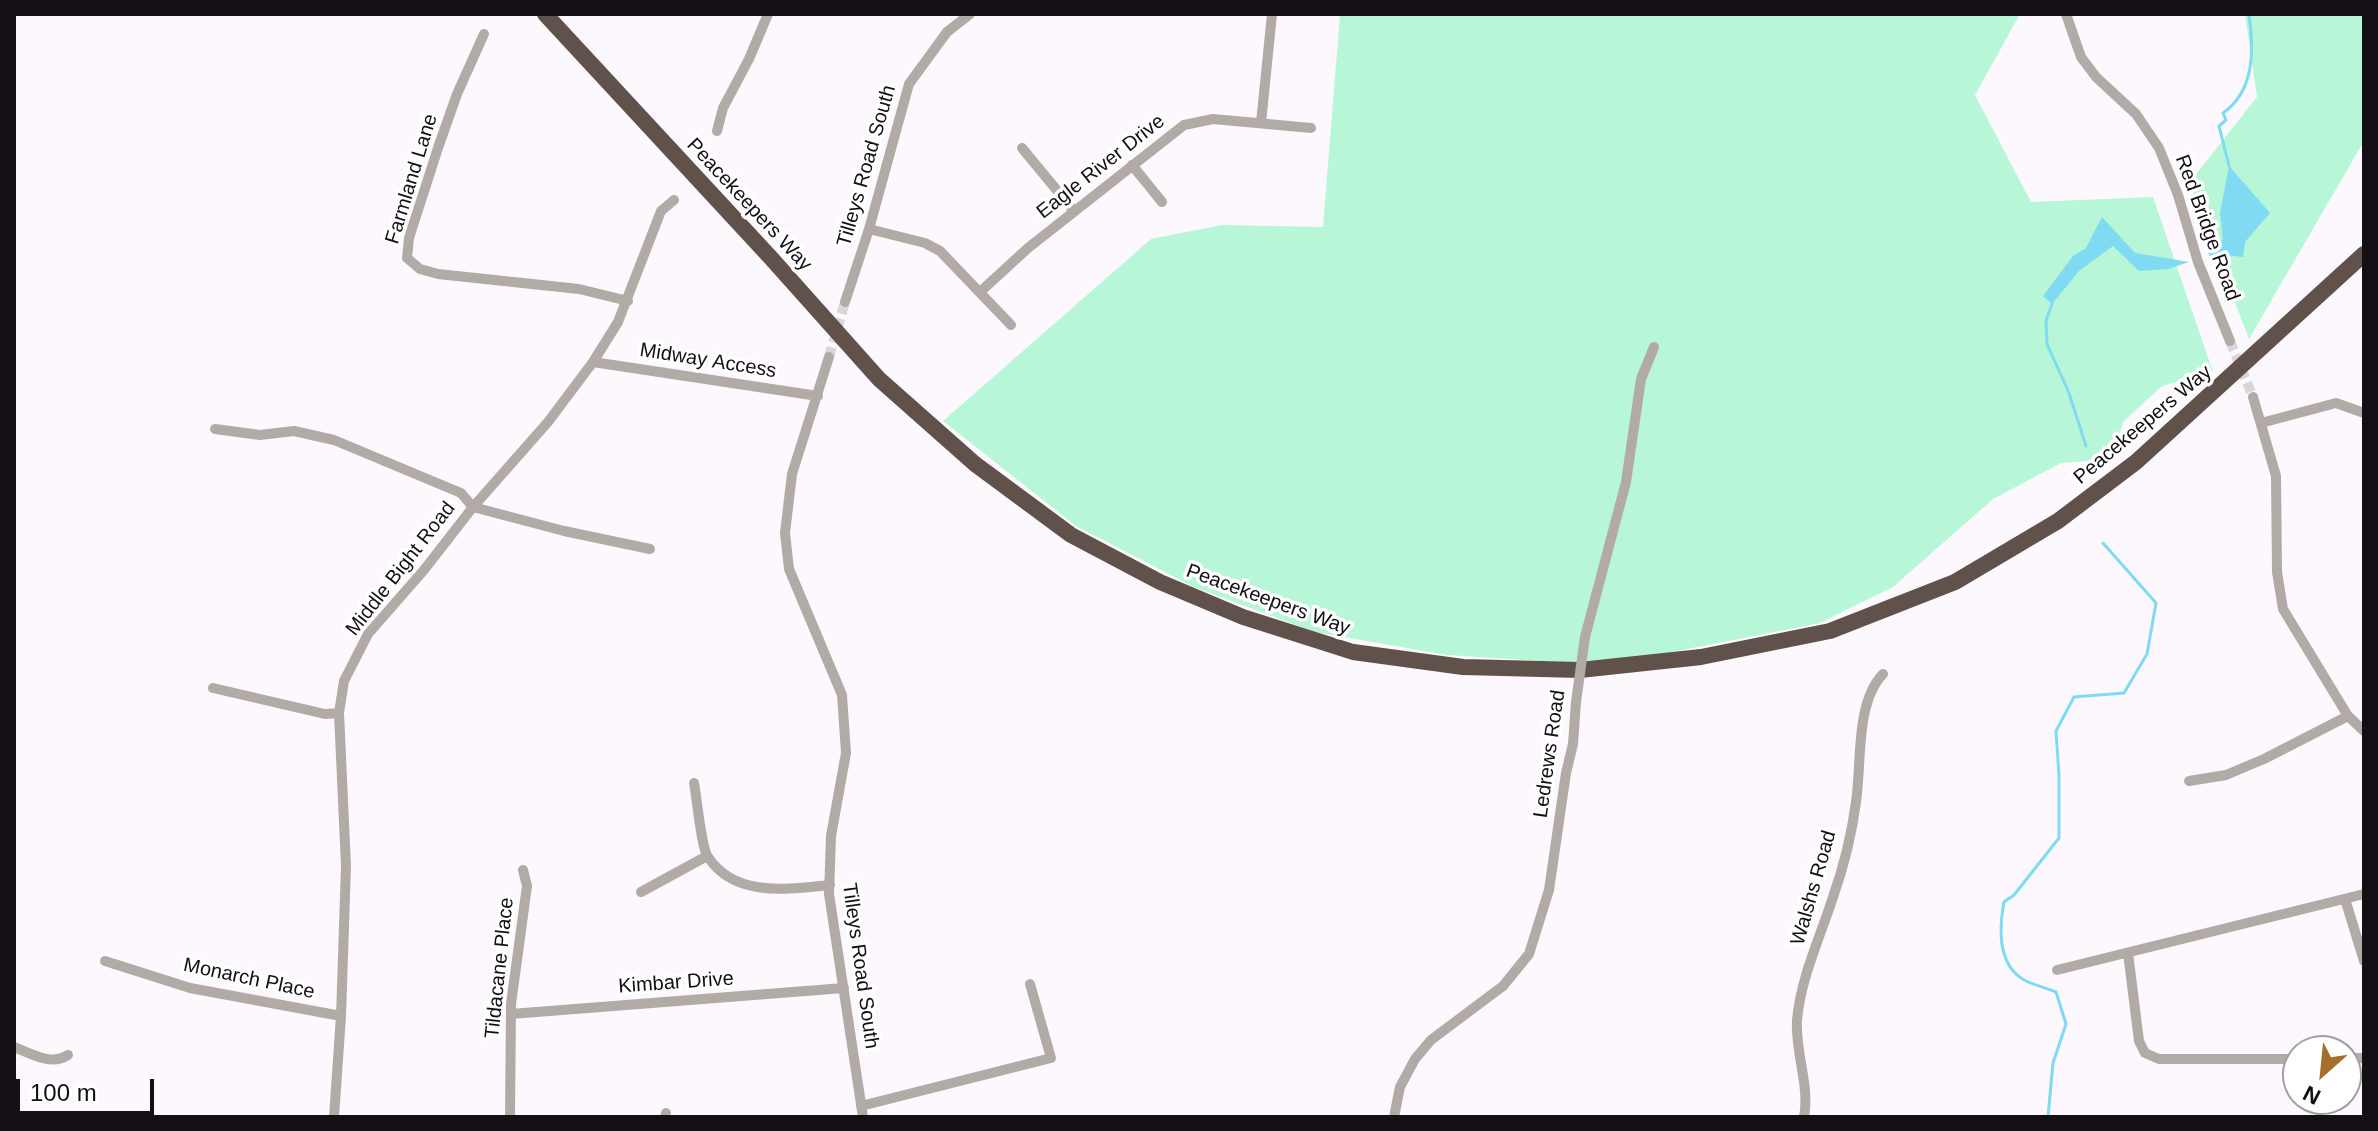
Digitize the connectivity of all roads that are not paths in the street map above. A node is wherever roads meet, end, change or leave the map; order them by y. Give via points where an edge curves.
1 (545, 14) edge
2 (768, 14) edge
3 (970, 14) edge
4 (1272, 14) edge
5 (2066, 14) edge
6 (484, 34) dead end
7 (1261, 123) junction
8 (1311, 128) dead end
9 (717, 131) dead end
10 (1022, 148) dead end
11 (1132, 165) junction
12 (674, 200) dead end
13 (1162, 202) dead end
14 (1074, 211) junction
15 (869, 229) junction
16 (2364, 254) edge
17 (980, 292) junction
18 (628, 301) junction
19 (845, 302) tunnel mouth
20 (1011, 325) dead end
21 (2230, 341) tunnel mouth
22 (1654, 347) dead end
23 (829, 357) tunnel mouth
24 (593, 362) junction
25 (818, 396) junction
26 (2253, 397) tunnel mouth
27 (2364, 413) edge
28 (2261, 423) junction
29 (215, 429) dead end
30 (473, 507) junction
31 (650, 549) dead end
32 (1883, 674) dead end
33 (213, 688) dead end
34 (339, 713) junction
35 (2348, 716) junction
36 (2364, 731) edge
37 (2189, 781) dead end
38 (694, 783) dead end
39 (707, 856) junction
40 (523, 870) dead end
41 (830, 885) junction
42 (641, 892) dead end
43 (2364, 894) edge
44 (2345, 899) junction
45 (2128, 953) junction
46 (105, 961) dead end
47 (2364, 961) edge
48 (2057, 970) dead end
49 (1030, 984) dead end
50 (844, 988) junction
51 (511, 1014) junction
52 (341, 1016) junction
53 (14, 1047) edge
54 (68, 1055) dead end
55 (2282, 1059) edge
56 (862, 1112) edge
57 (334, 1117) edge
58 (510, 1117) edge
59 (1394, 1117) edge
60 (1804, 1117) edge

1 - 16 highway, Peacekeepers Way via 879,379 975,464 1071,535 1160,582 1243,617 1353,652 1463,667 1580,670 1701,657 1830,631 1955,582 2058,521 2136,462
2 - 9 street
3 - 15 street, Tilleys Road South via 947,32 909,84
4 - 7 street
5 - 21 street, Red Bridge Road via 2081,57 2136,114 2159,148
6 - 18 street, Farmland Lane via 448,121 407,258 438,274 579,289
7 - 8 street, Eagle River Drive
7 - 11 street, Eagle River Drive via 1195,121
10 - 14 street
11 - 13 street
11 - 14 street, Eagle River Drive
12 - 18 street, Middle Bight Road via 661,211
14 - 17 street, Eagle River Drive
15 - 17 street via 933,247
15 - 19 street, Tilleys Road South
17 - 20 street
18 - 24 street, Middle Bight Road
22 - 59 street, Ledrews Road, bridge via 1641,379 1626,482 1585,637 1549,890 1529,954 1503,986 1431,1040 1415,1059 1400,1087
23 - 25 street, Tilleys Road South
24 - 25 street, Midway Access
24 - 30 street, Middle Bight Road
25 - 41 street, Tilleys Road South via 792,474 785,533 789,569 842,695 846,753 831,836
26 - 28 street
27 - 28 street via 2336,403
28 - 35 street via 2276,476 2277,572 2283,609
29 - 30 street via 260,435 294,431 334,440 461,493
30 - 31 street
30 - 34 street, Middle Bight Road via 368,634 344,681
32 - 60 street, Walshs Road via 1866,703 1856,804 1835,894 1802,988 1797,1024 1807,1102
33 - 34 street
34 - 52 street, Middle Bight Road via 346,866
35 - 36 street
35 - 37 street via 2226,775
38 - 39 street
39 - 41 street via 730,879 756,888
39 - 42 street
40 - 51 street, Tildacane Place via 527,886
41 - 50 street, Tilleys Road South
43 - 44 street
44 - 45 street
44 - 47 street
45 - 48 street
45 - 55 street via 2145,1053 2159,1059
46 - 52 street, Monarch Place via 190,988
49 - 56 street via 1051,1058
50 - 51 street, Kimbar Drive
50 - 56 street, Tilleys Road South
51 - 58 street, Tildacane Place
52 - 57 street, Middle Bight Road
53 - 54 street via 50,1060

